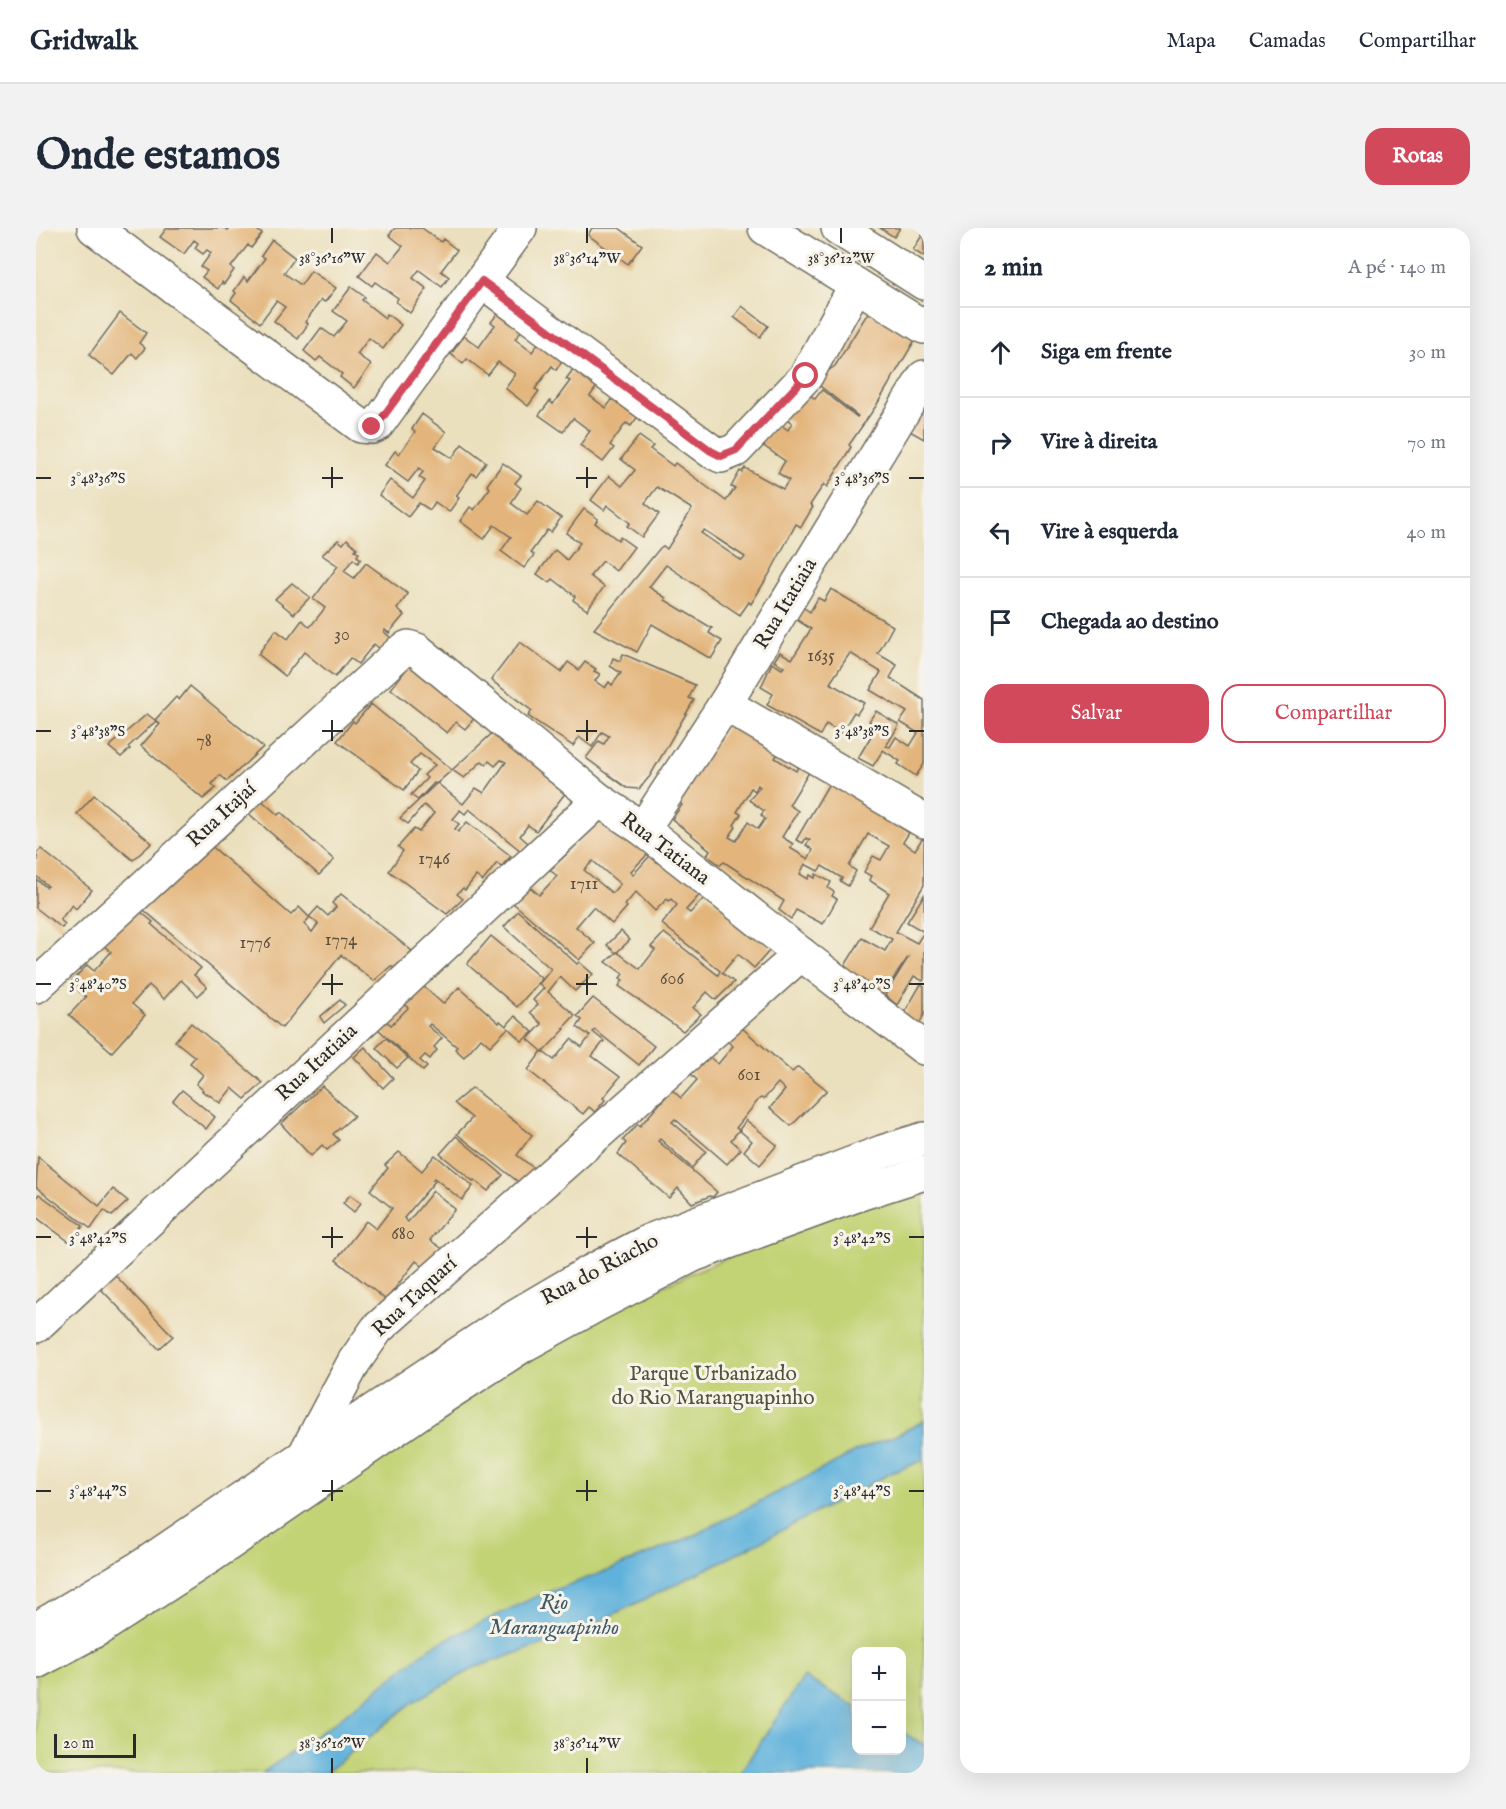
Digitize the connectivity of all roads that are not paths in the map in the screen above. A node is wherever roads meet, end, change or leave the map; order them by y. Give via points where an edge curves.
1 (94, 228) edge
2 (520, 228) edge
3 (765, 228) edge
4 (838, 228) edge
5 (482, 281) junction
6 (924, 282) edge
7 (856, 285) junction
8 (924, 327) edge
9 (924, 377) edge
10 (408, 647) joint
11 (725, 704) junction
12 (599, 800) junction
13 (924, 821) edge
14 (643, 830) junction
15 (801, 954) junction
16 (36, 986) edge
17 (924, 1048) edge
18 (924, 1138) edge
19 (924, 1173) edge
20 (36, 1326) edge
21 (304, 1456) junction
22 (36, 1629) edge
23 (36, 1662) edge

1 - 5 street via 367,427 377,425
2 - 5 street
3 - 7 street
4 - 6 street
5 - 7 street via 721,456 736,450 806,376
7 - 8 street
9 - 11 street, Rua Itatiaia
10 - 12 street, Rua Tatiana via 417,650
10 - 16 street, Rua Itajaí
11 - 13 street
11 - 14 street, Rua Itatiaia
12 - 14 street, Rua Tatiana
12 - 20 street, Rua Itatiaia
14 - 15 street, Rua Tatiana
15 - 17 street, Rua Tatiana
15 - 21 street, Rua Taquarí via 377,1329 354,1362
18 - 21 street, Rua do Riacho via 649,1241 515,1316
19 - 23 street via 693,1255 600,1303 522,1346 435,1402 100,1628
21 - 22 street, Rua Taquarí via 144,1565

